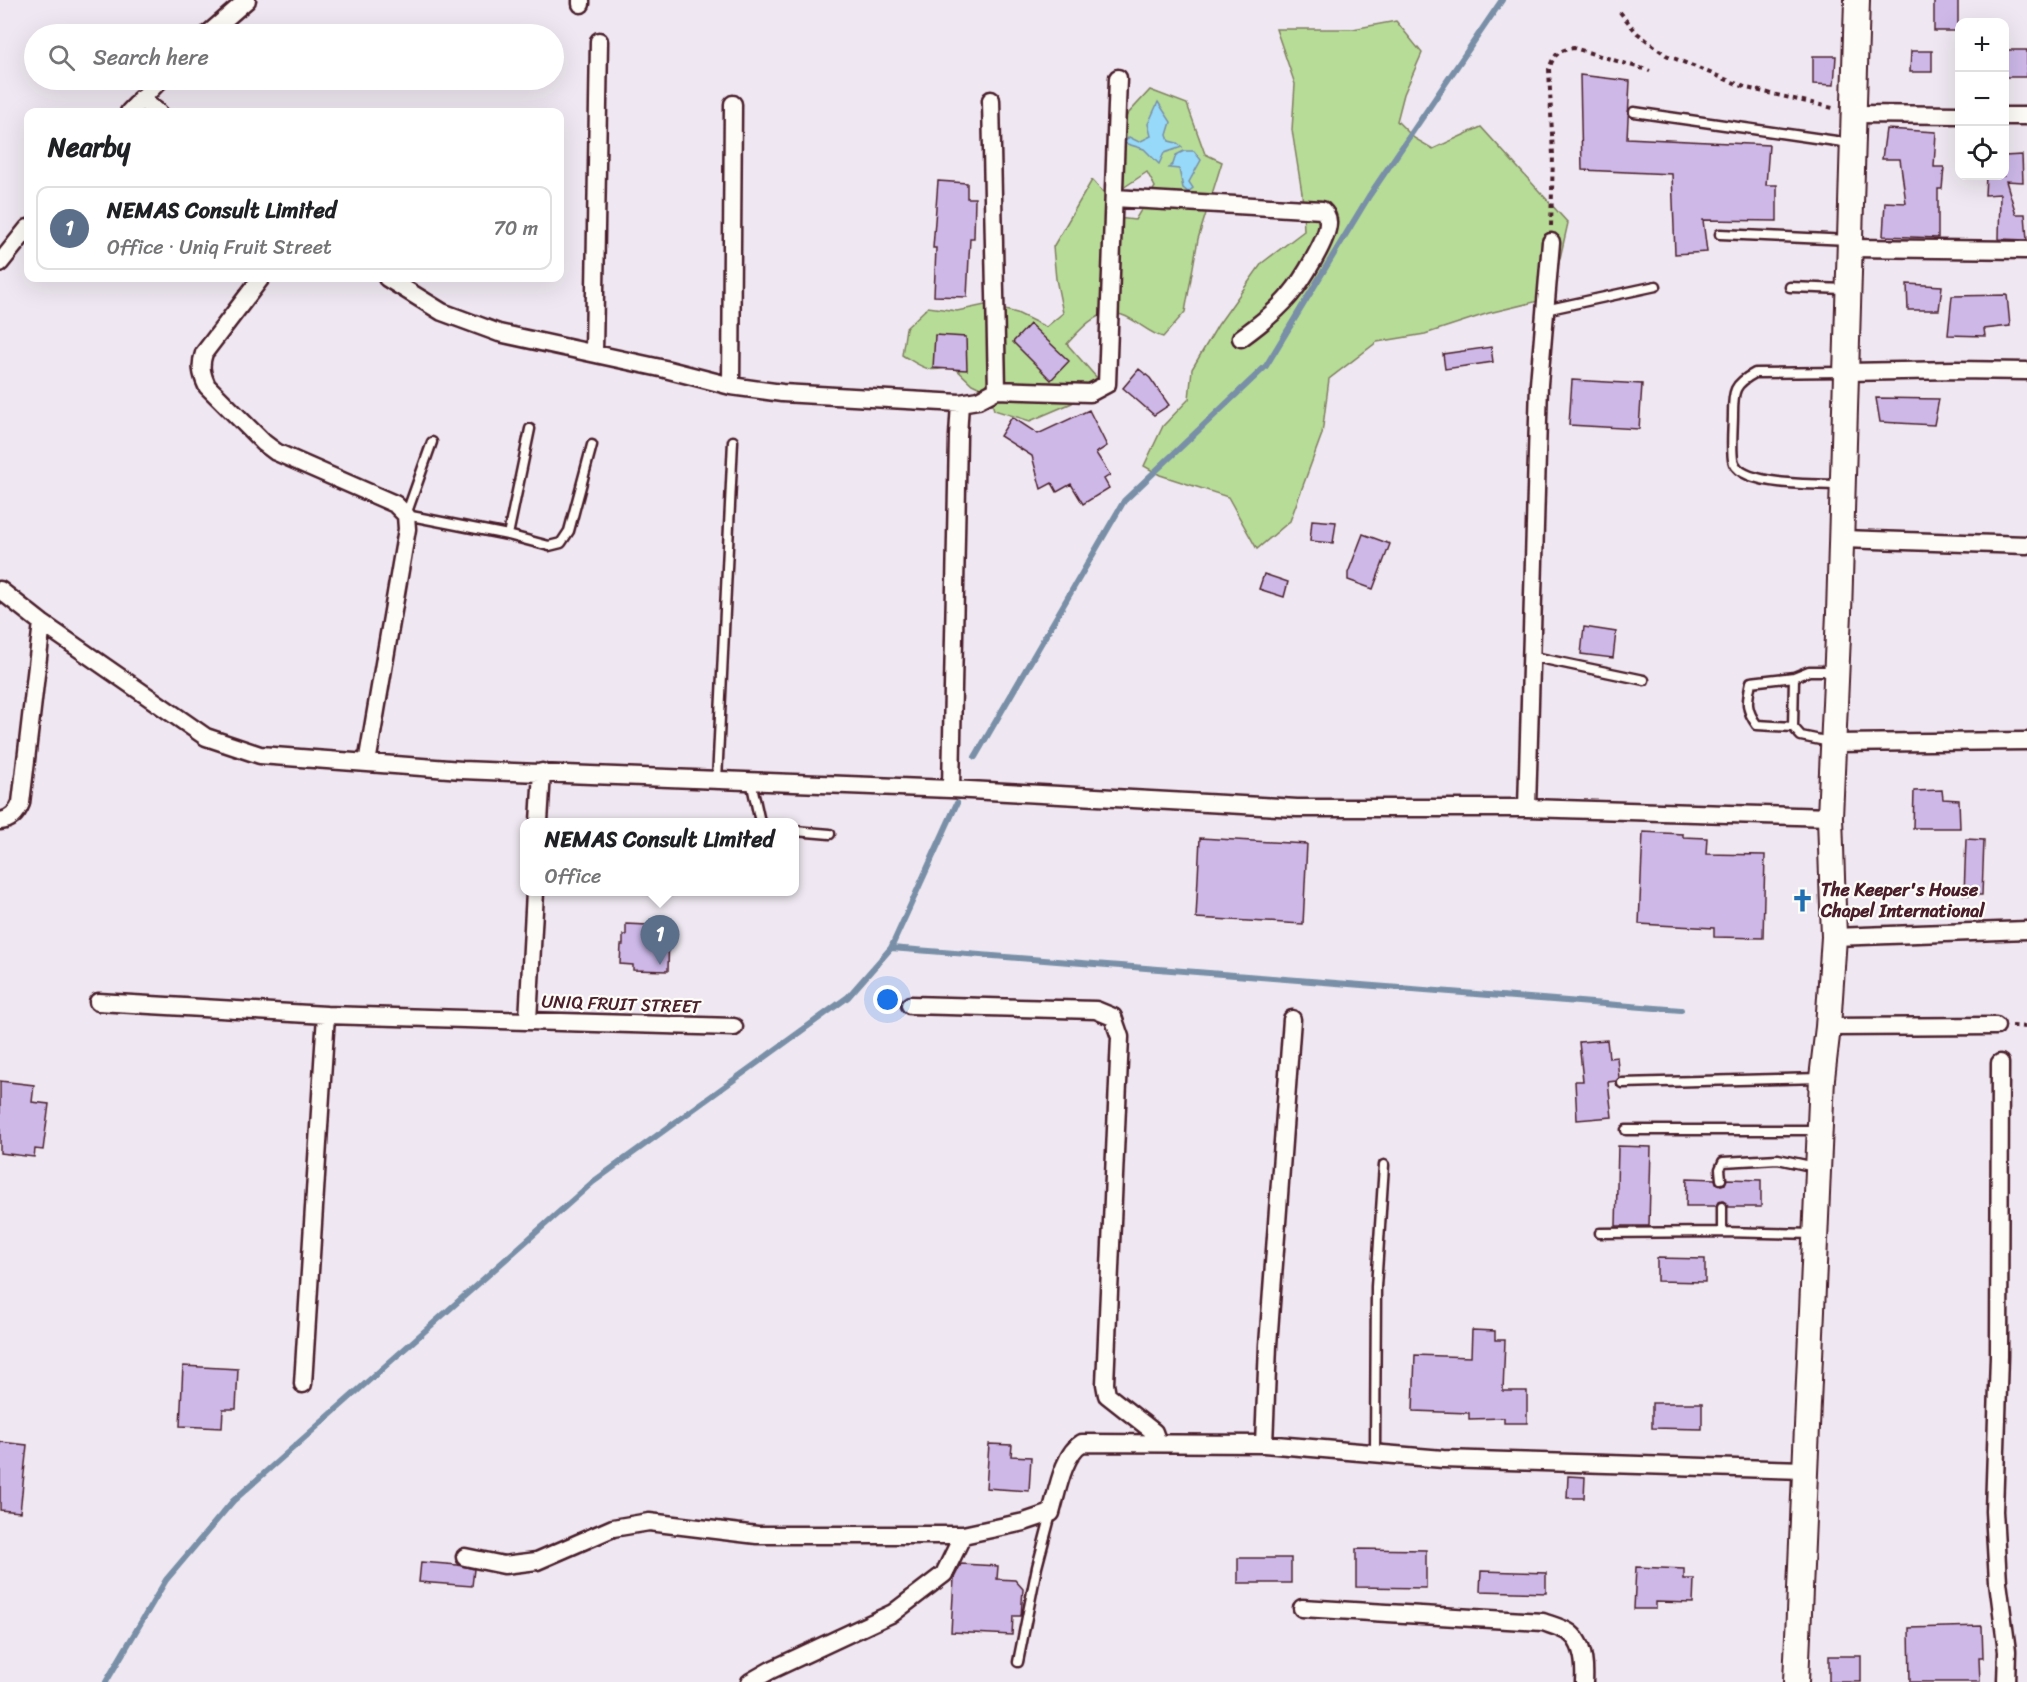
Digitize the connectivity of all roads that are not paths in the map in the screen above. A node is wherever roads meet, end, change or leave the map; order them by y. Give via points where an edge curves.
1 (247, 0) edge
2 (1857, 0) edge
3 (219, 24) edge
4 (599, 41) dead end
5 (1118, 78) dead end
6 (149, 90) edge
7 (140, 99) junction
8 (992, 100) dead end
9 (733, 104) dead end
10 (132, 108) edge
11 (152, 108) edge
12 (1634, 112) dead end
13 (1855, 114) junction
14 (1955, 115) edge
15 (2009, 116) edge
16 (2027, 117) edge
17 (1853, 143) junction
18 (1114, 198) junction
19 (24, 232) edge
20 (1720, 234) dead end
21 (1551, 242) road end
22 (1850, 244) junction
23 (2027, 250) edge
24 (3, 254) edge
25 (258, 282) edge
26 (393, 282) edge
27 (1656, 286) dead end
28 (1790, 287) dead end
29 (1849, 289) junction
30 (1544, 310) junction
31 (1241, 338) dead end
32 (594, 353) junction
33 (2027, 371) edge
34 (1847, 372) junction
35 (731, 386) junction
36 (997, 390) junction
37 (960, 403) junction
38 (530, 429) dead end
39 (733, 441) dead end
40 (432, 442) dead end
41 (592, 445) dead end
42 (1843, 486) junction
43 (406, 515) junction
44 (508, 535) junction
45 (1842, 539) junction
46 (2027, 545) edge
47 (0, 590) edge
48 (42, 623) junction
49 (1530, 656) junction
50 (1837, 671) junction
51 (1794, 677) junction
52 (1644, 680) dead end
53 (1793, 727) junction
54 (2027, 741) edge
55 (1834, 743) junction
56 (367, 763) junction
57 (542, 772) junction
58 (717, 780) junction
59 (751, 781) junction
60 (951, 789) junction
61 (1527, 808) junction
62 (1830, 817) junction
63 (539, 818) edge
64 (759, 818) edge
65 (0, 822) edge
66 (799, 831) edge
67 (830, 834) dead end
68 (536, 896) edge
69 (2027, 930) edge
70 (1834, 937) junction
71 (98, 1002) dead end
72 (910, 1005) dead end
73 (326, 1015) junction
74 (1293, 1019) dead end
75 (528, 1020) junction
76 (1996, 1026) dead end
77 (734, 1027) dead end
78 (1828, 1027) junction
79 (2000, 1064) dead end
80 (1822, 1078) junction
81 (1622, 1083) dead end
82 (1626, 1130) dead end
83 (1820, 1130) junction
84 (1384, 1165) dead end
85 (1818, 1167) junction
86 (1722, 1179) dead end
87 (1722, 1206) dead end
88 (1722, 1232) junction
89 (1600, 1233) dead end
90 (1815, 1234) junction
91 (303, 1384) dead end
92 (1158, 1443) junction
93 (1264, 1444) junction
94 (1376, 1452) junction
95 (1804, 1470) junction
96 (1051, 1513) junction
97 (963, 1535) junction
98 (465, 1557) dead end
99 (1302, 1608) dead end
100 (1018, 1662) dead end
101 (750, 1682) edge
102 (1584, 1682) edge
103 (1796, 1682) edge
104 (2006, 1682) edge

1 - 3 street
2 - 13 street
4 - 32 street
5 - 18 street
6 - 7 street
7 - 10 street
7 - 11 street
8 - 36 street
9 - 35 street
12 - 17 lane
13 - 14 street
13 - 17 street
15 - 16 street
17 - 22 street
18 - 31 street via 1322,210 1329,222 1325,240 1291,294
18 - 36 street via 1107,384 1090,393
19 - 24 street
20 - 22 lane
21 - 30 street
22 - 23 street
22 - 29 street
25 - 43 street via 204,353 202,374 207,386 276,452 395,504
26 - 32 street via 442,312 490,330
27 - 30 lane
28 - 29 lane
29 - 34 street
30 - 49 street
32 - 35 street
33 - 34 street
34 - 42 street
34 - 42 lane via 1755,373 1736,387 1733,399 1733,462 1740,471 1764,480
35 - 37 street via 782,393
36 - 37 street
37 - 60 street
38 - 44 lane
39 - 58 lane
40 - 43 lane
41 - 44 lane via 569,531 561,543 549,546
42 - 45 street
43 - 44 lane
43 - 56 street via 407,529
45 - 46 street
45 - 50 street
47 - 48 street
48 - 56 street via 206,737 260,755
48 - 65 street via 21,803 17,812
49 - 52 lane
49 - 61 street
50 - 51 lane via 1809,671
50 - 55 street
51 - 53 lane
51 - 53 lane via 1751,682 1748,701 1748,714 1757,725
53 - 55 lane via 1801,736
54 - 55 street
55 - 62 street
56 - 57 street
57 - 58 street
57 - 63 street
58 - 59 street
59 - 60 street
59 - 64 lane
60 - 61 street via 1297,808
61 - 62 street
62 - 70 street
66 - 67 lane
68 - 75 street, UNIQ FRUIT STREET
69 - 70 street
70 - 78 street
71 - 73 street
72 - 92 street via 1096,1010 1113,1017 1120,1038 1107,1395 1154,1432
73 - 75 street
73 - 91 street
74 - 93 street
75 - 77 street, UNIQ FRUIT STREET
76 - 78 street
78 - 80 street
79 - 104 street via 1995,1511
80 - 81 lane
80 - 83 street
82 - 83 lane
83 - 85 street
84 - 94 lane via 1376,1287
85 - 86 lane via 1778,1159 1723,1162
85 - 90 street
87 - 88 lane
88 - 89 lane
88 - 90 lane
90 - 95 street
92 - 93 street
92 - 96 street via 1076,1446 1064,1467
93 - 94 street
94 - 95 street via 1443,1459
95 - 103 street
96 - 97 street
96 - 100 lane
97 - 98 street via 757,1535 649,1522 613,1528 537,1561 504,1565
97 - 101 street via 944,1574 893,1613
99 - 102 street via 1543,1623 1569,1632 1580,1644

